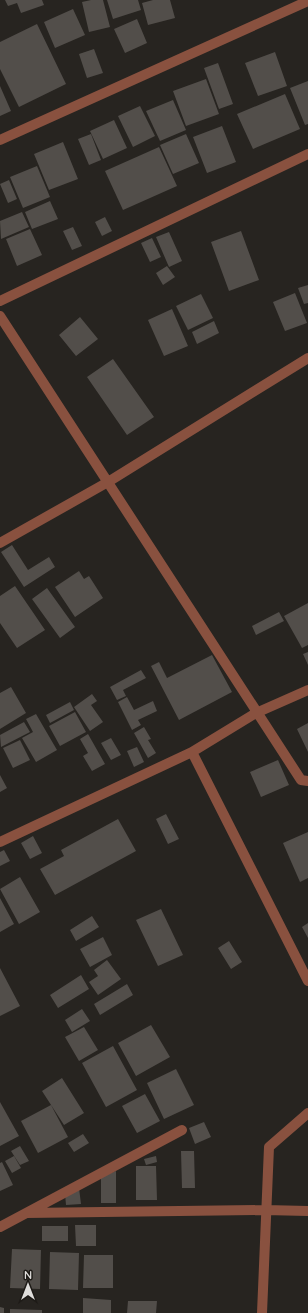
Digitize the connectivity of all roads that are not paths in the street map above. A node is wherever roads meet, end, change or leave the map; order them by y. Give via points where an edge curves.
1 (308, 2) edge
2 (0, 140) edge
3 (308, 154) edge
4 (0, 301) edge
5 (0, 316) edge
6 (308, 358) edge
7 (108, 482) junction
8 (0, 544) edge
9 (308, 690) edge
10 (256, 713) junction
11 (192, 752) junction
12 (308, 781) edge
13 (0, 842) edge
14 (308, 981) edge
15 (308, 1113) edge
16 (182, 1130) dead end
17 (265, 1210) junction
18 (308, 1211) edge
19 (26, 1213) junction
20 (0, 1227) edge
21 (262, 1313) edge

1 - 2 street
3 - 4 street
5 - 7 street
6 - 7 street
7 - 8 street
7 - 10 street
9 - 10 street
10 - 11 street
10 - 12 street via 301,780
11 - 13 street
11 - 14 street
15 - 17 street via 269,1147
16 - 19 street
17 - 18 street
17 - 19 street
17 - 21 street
19 - 20 street

